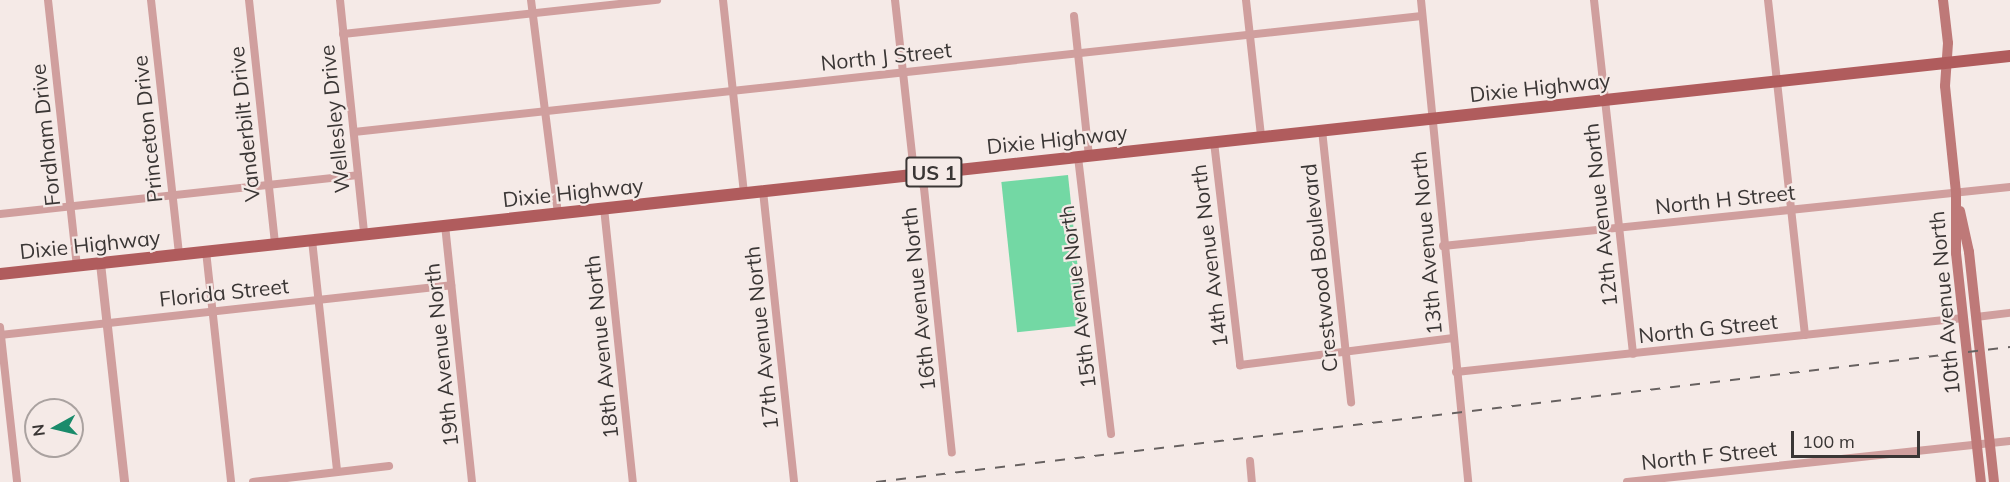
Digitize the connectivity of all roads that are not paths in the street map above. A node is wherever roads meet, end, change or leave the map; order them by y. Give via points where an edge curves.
1 (48, 0) edge
2 (151, 0) edge
3 (249, 0) edge
4 (340, 0) edge
5 (531, 0) edge
6 (657, 0) edge
7 (723, 0) edge
8 (896, 0) edge
9 (1246, 0) edge
10 (1421, 0) edge
11 (1594, 0) edge
12 (1768, 0) edge
13 (1943, 0) edge
14 (532, 14) junction
15 (1074, 16) dead end
16 (1422, 16) junction
17 (343, 34) junction
18 (1251, 34) junction
19 (1078, 53) junction
20 (2010, 56) edge
21 (1947, 62) junction
22 (903, 72) junction
23 (1776, 81) junction
24 (733, 91) junction
25 (1605, 99) junction
26 (546, 112) junction
27 (1433, 118) junction
28 (1322, 130) junction
29 (354, 132) junction
30 (1261, 136) junction
31 (1214, 142) junction
32 (1084, 156) junction
33 (918, 173) junction
34 (358, 175) junction
35 (269, 184) junction
36 (2010, 187) edge
37 (763, 190) junction
38 (744, 193) junction
39 (1956, 193) junction
40 (173, 195) junction
41 (71, 206) junction
42 (604, 208) junction
43 (1792, 210) junction
44 (0, 213) edge
45 (558, 213) junction
46 (445, 225) junction
47 (1619, 229) junction
48 (364, 234) junction
49 (312, 240) junction
50 (275, 244) junction
51 (1443, 246) junction
52 (206, 251) junction
53 (179, 254) junction
54 (100, 263) junction
55 (77, 265) junction
56 (0, 274) edge
57 (451, 285) junction
58 (319, 300) junction
59 (213, 311) junction
60 (2010, 313) edge
61 (1976, 317) junction
62 (1963, 318) junction
63 (107, 323) junction
64 (0, 327) edge
65 (0, 334) edge
66 (1806, 335) junction
67 (1453, 338) junction
68 (1346, 352) junction
69 (1633, 354) junction
70 (1456, 372) junction
71 (1351, 402) dead end
72 (1111, 434) dead end
73 (2010, 441) edge
74 (1990, 443) junction
75 (1976, 444) junction
76 (952, 453) dead end
77 (1250, 460) dead end
78 (390, 466) dead end
79 (337, 472) junction
80 (17, 482) edge
81 (124, 482) edge
82 (231, 482) edge
83 (253, 482) edge
84 (472, 482) edge
85 (633, 482) edge
86 (794, 482) edge
87 (1252, 482) edge
88 (1468, 482) edge
89 (1627, 482) edge
90 (1981, 482) edge
91 (1994, 482) edge

1 - 41 street, Fordham Drive
2 - 40 street, Princeton Drive
3 - 35 street, Vanderbilt Drive
4 - 17 street, Wellesley Drive
5 - 14 street
6 - 14 street
7 - 24 street
8 - 22 street, 16th Avenue North
9 - 18 street
10 - 16 street, 13th Avenue North
11 - 25 street, 12th Avenue North
12 - 23 street
13 - 21 main road, 10th Avenue North
14 - 17 street
14 - 26 street
15 - 19 street, 15th Avenue North
16 - 18 street, North J Street
16 - 27 street, 13th Avenue North
17 - 29 street, Wellesley Drive
18 - 19 street, North J Street
18 - 30 street
19 - 22 street, North J Street
19 - 32 street, 15th Avenue North
20 - 21 main road, Dixie Highway / US 1
21 - 23 main road, Dixie Highway / US 1
21 - 39 main road, 10th Avenue North via 1945,86
22 - 24 street, North J Street
22 - 33 street, 16th Avenue North
23 - 25 main road, Dixie Highway / US 1
23 - 43 street
24 - 26 street, North J Street
24 - 38 street
25 - 27 main road, Dixie Highway / US 1
25 - 47 street, 12th Avenue North
26 - 29 street, North J Street
26 - 45 street
27 - 28 main road, Dixie Highway / US 1
27 - 51 street, 13th Avenue North
28 - 30 main road, Dixie Highway / US 1
28 - 68 street, Crestwood Boulevard
29 - 34 street, Wellesley Drive
30 - 31 main road, Dixie Highway / US 1
31 - 32 main road, Dixie Highway / US 1
31 - 68 street, 14th Avenue North via 1240,365
32 - 33 main road, Dixie Highway / US 1
32 - 72 street, 15th Avenue North
33 - 37 main road, Dixie Highway / US 1
33 - 76 street, 16th Avenue North via 924,188
34 - 35 street
34 - 48 street, Wellesley Drive
35 - 40 street
35 - 50 street, Vanderbilt Drive
36 - 39 street, North H Street
37 - 38 main road, Dixie Highway / US 1
37 - 86 street, 17th Avenue North
38 - 42 main road, Dixie Highway / US 1
39 - 43 street, North H Street
39 - 61 main road, 10th Avenue North via 1969,252
39 - 62 main road, 10th Avenue North via 1956,253
40 - 41 street
40 - 53 street, Princeton Drive
41 - 44 street
41 - 55 street, Fordham Drive
42 - 45 main road, Dixie Highway / US 1
42 - 85 street, 18th Avenue North
43 - 47 street, North H Street
43 - 66 street
45 - 46 main road, Dixie Highway / US 1
46 - 48 main road, Dixie Highway / US 1
46 - 57 street, 19th Avenue North
47 - 51 street, North H Street
47 - 69 street, 12th Avenue North
48 - 49 main road, Dixie Highway / US 1
49 - 50 main road, Dixie Highway / US 1
49 - 58 street
50 - 52 main road, Dixie Highway / US 1
51 - 67 street, 13th Avenue North
52 - 53 main road, Dixie Highway / US 1
52 - 59 street
53 - 54 main road, Dixie Highway / US 1
54 - 55 main road, Dixie Highway / US 1
54 - 63 street
55 - 56 main road, Dixie Highway / US 1
57 - 58 street, Florida Street
57 - 84 street, 19th Avenue North
58 - 59 street, Florida Street
58 - 79 street
59 - 63 street, Florida Street
59 - 82 street
60 - 61 street
61 - 74 main road, 10th Avenue North
62 - 66 street, North G Street
62 - 75 main road, 10th Avenue North
63 - 65 street, Florida Street
63 - 81 street
64 - 65 street
65 - 80 street
66 - 69 street, North G Street
67 - 68 street
67 - 70 street, 13th Avenue North
68 - 71 street, Crestwood Boulevard
69 - 70 street, North G Street
70 - 88 street, 13th Avenue North
73 - 74 street, North F Street
74 - 75 street, North F Street
74 - 91 main road, 10th Avenue North
75 - 89 street, North F Street
75 - 90 main road, 10th Avenue North
77 - 87 street
78 - 79 street
79 - 83 street

